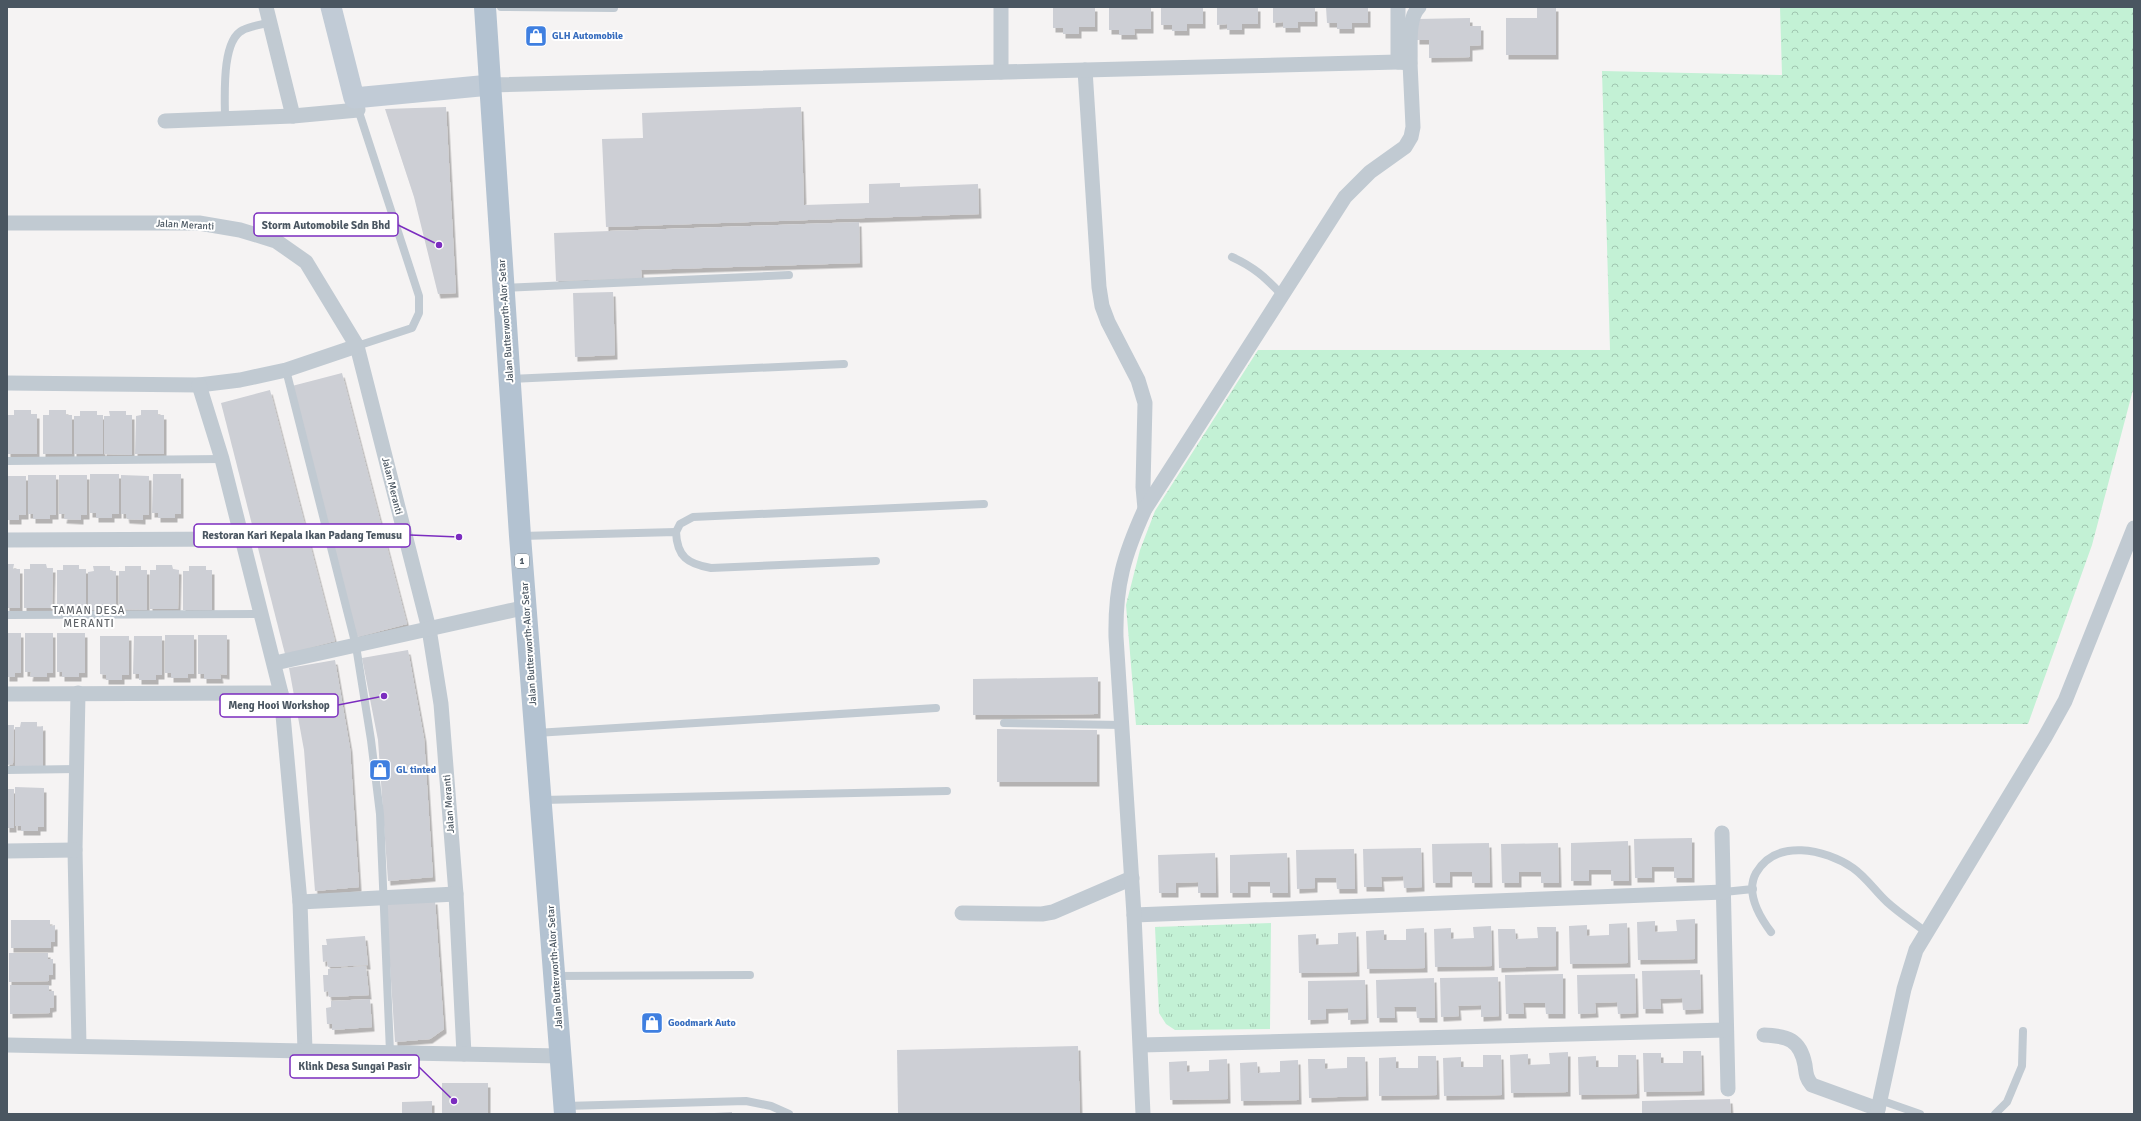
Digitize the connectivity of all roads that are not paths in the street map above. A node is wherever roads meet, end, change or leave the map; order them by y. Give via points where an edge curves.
1 (266, 7) edge
2 (331, 7) edge
3 (485, 7) edge
4 (502, 7) edge
5 (1001, 7) edge
6 (1398, 7) edge
7 (1420, 7) edge
8 (614, 8) dead end
9 (270, 22) junction
10 (1404, 62) junction
11 (1085, 70) junction
12 (1001, 72) junction
13 (490, 85) junction
14 (356, 104) junction
15 (293, 116) junction
16 (225, 118) junction
17 (165, 121) dead end
18 (7, 223) edge
19 (1232, 258) dead end
20 (789, 275) dead end
21 (504, 288) junction
22 (1282, 295) junction
23 (357, 346) junction
24 (844, 364) dead end
25 (286, 370) junction
26 (510, 379) junction
27 (7, 383) edge
28 (199, 385) junction
29 (222, 459) junction
30 (7, 460) edge
31 (984, 504) dead end
32 (1145, 509) junction
33 (2134, 528) edge
34 (676, 532) junction
35 (520, 536) junction
36 (7, 540) edge
37 (243, 540) junction
38 (876, 561) dead end
39 (527, 607) junction
40 (261, 614) junction
41 (7, 615) edge
42 (429, 629) junction
43 (356, 646) junction
44 (275, 663) junction
45 (78, 693) junction
46 (281, 693) junction
47 (7, 694) edge
48 (936, 708) dead end
49 (1004, 723) dead end
50 (1122, 725) junction
51 (536, 733) junction
52 (77, 769) junction
53 (7, 770) edge
54 (947, 791) dead end
55 (542, 800) junction
56 (1722, 833) dead end
57 (75, 850) junction
58 (7, 851) edge
59 (1132, 878) junction
60 (1753, 889) junction
61 (1724, 892) junction
62 (456, 894) junction
63 (384, 898) junction
64 (300, 902) junction
65 (962, 913) dead end
66 (1134, 915) junction
67 (1771, 932) dead end
68 (1926, 932) junction
69 (750, 974) dead end
70 (555, 976) junction
71 (1726, 1030) junction
72 (2022, 1031) dead end
73 (1764, 1035) dead end
74 (7, 1045) edge
75 (1141, 1045) junction
76 (80, 1046) junction
77 (305, 1050) junction
78 (390, 1052) junction
79 (464, 1054) junction
80 (561, 1056) junction
81 (1728, 1089) dead end
82 (1878, 1108) edge
83 (565, 1110) edge
84 (789, 1114) edge
85 (1143, 1114) edge
86 (1920, 1114) edge
87 (1995, 1114) edge

1 - 9 street
2 - 14 street
3 - 13 main road, Jalan Butterworth-Alor Setar / 1
4 - 8 lane
5 - 12 street
6 - 10 street
7 - 10 street via 1414,14
9 - 15 street
9 - 16 lane via 242,30 234,39 229,50 226,72
10 - 11 street
10 - 22 street via 1411,137 1405,147 1370,172 1345,197
11 - 12 street
11 - 32 street via 1099,287 1108,322 1138,380 1146,403 1143,487
12 - 13 street
13 - 14 street
13 - 21 main road, Jalan Butterworth-Alor Setar / 1
14 - 15 street
14 - 23 lane via 419,296 419,313 412,328
15 - 16 street
16 - 17 street
18 - 23 street, Jalan Meranti via 199,223 240,230 276,241 306,262
19 - 22 lane via 1250,265
20 - 21 lane
21 - 26 main road, Jalan Butterworth-Alor Setar / 1
22 - 32 street
23 - 25 street
23 - 42 street, Jalan Meranti
24 - 26 lane
25 - 28 street via 240,380
25 - 43 lane
26 - 35 main road, Jalan Butterworth-Alor Setar / 1
27 - 28 street
28 - 29 street
29 - 30 lane
29 - 37 street
31 - 34 lane via 693,517 680,524
32 - 50 street via 1128,548 1115,607
33 - 68 street via 2065,701
34 - 35 lane
34 - 38 lane via 676,544 682,556 695,566 711,568
35 - 39 main road, Jalan Butterworth-Alor Setar / 1
36 - 37 street
37 - 40 street
39 - 42 street
39 - 51 main road, Jalan Butterworth-Alor Setar / 1
40 - 41 lane
40 - 44 street
42 - 43 street
42 - 62 street, Jalan Meranti via 441,704
43 - 44 street
43 - 63 lane via 377,777
44 - 46 street
45 - 46 street
45 - 47 street
45 - 52 street
46 - 64 street
48 - 51 lane
49 - 50 lane
50 - 59 street
51 - 55 main road, Jalan Butterworth-Alor Setar / 1
52 - 53 lane
52 - 57 street
54 - 55 lane
55 - 70 main road, Jalan Butterworth-Alor Setar / 1
56 - 61 street
57 - 58 street
57 - 76 street
59 - 65 street via 1053,912
59 - 66 street
60 - 61 lane
60 - 67 lane via 1760,916
60 - 68 lane via 1754,878 1761,864 1776,854 1789,850 1823,853 1852,868 1887,902
61 - 66 street
61 - 71 street
62 - 63 street
62 - 79 street, Jalan Meranti
63 - 64 street
63 - 78 lane
64 - 77 street
66 - 75 street
68 - 82 street via 1916,950 1904,989
69 - 70 lane
70 - 80 main road, Jalan Butterworth-Alor Setar / 1
71 - 75 street
71 - 81 street
72 - 87 lane via 2022,1066 2006,1102
73 - 82 street via 1785,1036 1792,1041 1802,1055 1807,1079 1812,1085
74 - 76 street
75 - 85 street
76 - 77 street
77 - 78 street
78 - 79 street
79 - 80 street
80 - 83 main road, Jalan Butterworth-Alor Setar / 1
82 - 86 lane
83 - 84 lane via 746,1101 771,1106

